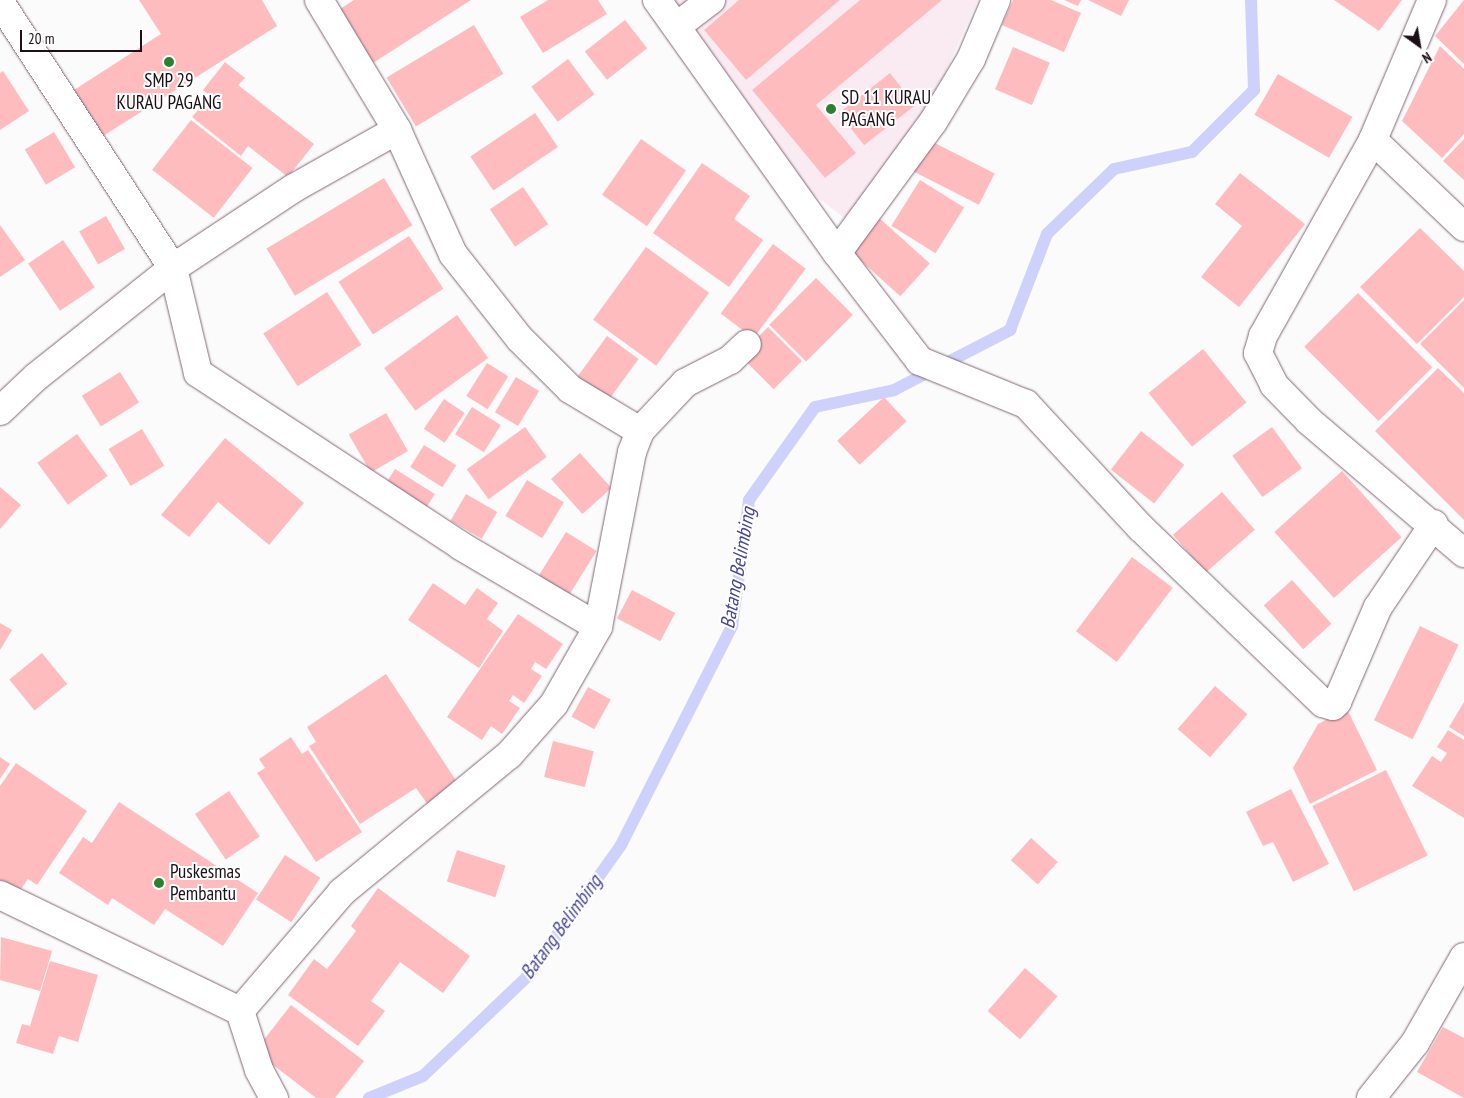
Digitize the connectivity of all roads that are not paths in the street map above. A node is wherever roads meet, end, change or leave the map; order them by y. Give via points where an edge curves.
1 (319, 0) edge
2 (656, 0) edge
3 (711, 0) edge
4 (996, 0) edge
5 (1432, 0) edge
6 (0, 2) edge
7 (677, 26) junction
8 (397, 130) junction
9 (1373, 140) junction
10 (1464, 227) edge
11 (836, 254) junction
12 (173, 268) junction
13 (747, 344) dead end
14 (0, 411) edge
15 (640, 431) junction
16 (1434, 524) junction
17 (1464, 553) edge
18 (598, 628) junction
19 (0, 896) edge
20 (1464, 957) edge
21 (240, 1011) junction
22 (274, 1098) edge
23 (1371, 1098) edge

1 - 8 street
2 - 7 street
3 - 7 street
4 - 11 street via 971,59 933,122
5 - 9 street
6 - 12 street
7 - 11 street
8 - 12 street via 294,188
8 - 15 street via 453,254 481,293 570,388
9 - 10 street
9 - 16 street via 1263,336 1259,362 1274,384 1309,421
11 - 16 street via 920,361 1026,404 1140,527 1297,682 1327,705 1337,702 1378,607
12 - 14 street via 36,377
12 - 18 street via 198,373 461,546
13 - 15 street via 730,360 685,384
15 - 18 street via 632,452
16 - 17 street
18 - 21 street via 554,704 509,755 342,892
19 - 21 street
20 - 23 street via 1415,1043
21 - 22 street via 259,1070

